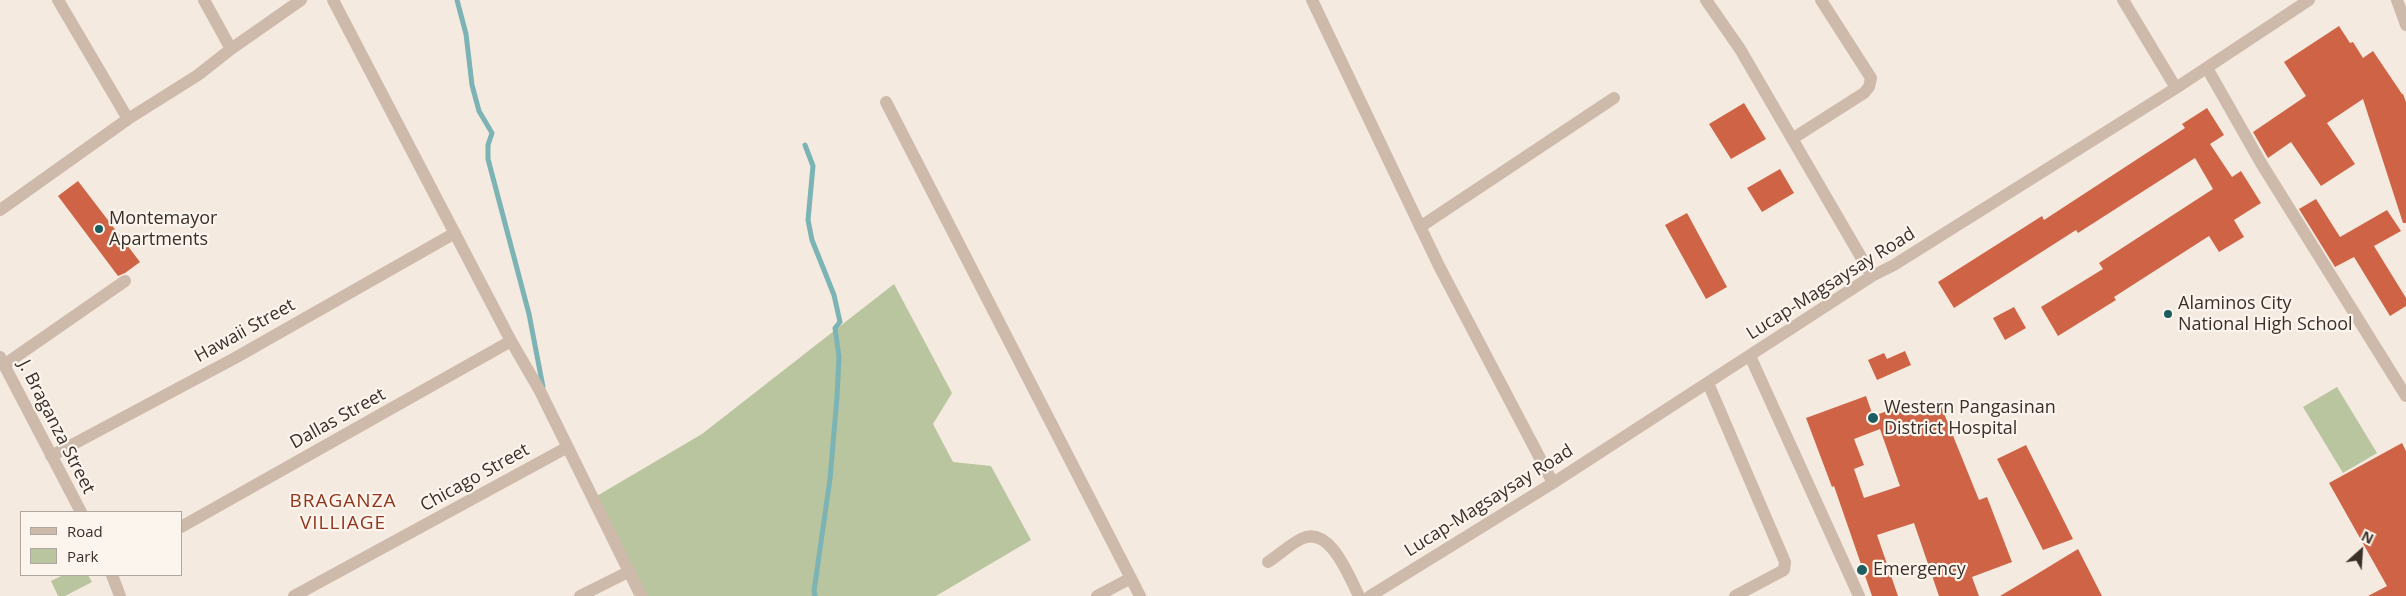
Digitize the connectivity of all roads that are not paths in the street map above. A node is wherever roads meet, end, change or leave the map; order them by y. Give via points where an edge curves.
1 (58, 0) edge
2 (204, 0) edge
3 (301, 0) edge
4 (332, 0) edge
5 (1312, 0) edge
6 (1706, 0) edge
7 (1820, 0) edge
8 (2123, 0) edge
9 (2309, 0) edge
10 (2397, 0) edge
11 (2406, 25) edge
12 (231, 49) junction
13 (2207, 68) junction
14 (2176, 88) junction
15 (1614, 98) dead end
16 (886, 102) dead end
17 (128, 119) junction
18 (1792, 139) junction
19 (0, 210) edge
20 (1420, 227) junction
21 (454, 233) junction
22 (1872, 276) junction
23 (125, 281) dead end
24 (511, 341) junction
25 (1750, 356) junction
26 (2, 361) edge
27 (1708, 383) junction
28 (2406, 396) edge
29 (566, 448) junction
30 (51, 456) junction
31 (1552, 483) junction
32 (79, 511) edge
33 (182, 526) edge
34 (1268, 562) dead end
35 (630, 571) junction
36 (112, 576) edge
37 (1131, 578) junction
38 (120, 596) edge
39 (294, 596) edge
40 (580, 596) edge
41 (641, 596) edge
42 (1097, 596) edge
43 (1140, 596) edge
44 (1359, 596) edge
45 (1370, 596) edge
46 (1735, 596) edge
47 (1859, 596) edge

1 - 17 street
2 - 12 street
3 - 12 street
4 - 21 street
5 - 20 street
6 - 18 street via 1740,49
7 - 18 street via 1871,78 1871,83 1864,93
8 - 14 street
9 - 13 street, Lucap-Magsaysay Road
10 - 11 street
12 - 17 street via 198,75
13 - 14 street, Lucap-Magsaysay Road
13 - 28 street via 2316,253
14 - 22 street, Lucap-Magsaysay Road
15 - 20 street
16 - 37 street
17 - 19 street
18 - 22 street
20 - 31 street
21 - 24 street
21 - 30 street, Hawaii Street via 235,358
22 - 25 street, Lucap-Magsaysay Road
23 - 26 street
24 - 29 street via 540,391
24 - 33 street, Dallas Street
25 - 27 street, Lucap-Magsaysay Road
25 - 47 street
26 - 30 street, J. Braganza Street
27 - 31 street, Lucap-Magsaysay Road
27 - 46 street via 1785,562 1784,570
29 - 35 street
29 - 39 street, Chicago Street
30 - 32 street, J. Braganza Street
31 - 45 street, Lucap-Magsaysay Road
34 - 44 street via 1301,539 1309,536 1322,538 1334,550
35 - 40 street
35 - 41 street
36 - 38 street
37 - 42 street
37 - 43 street

